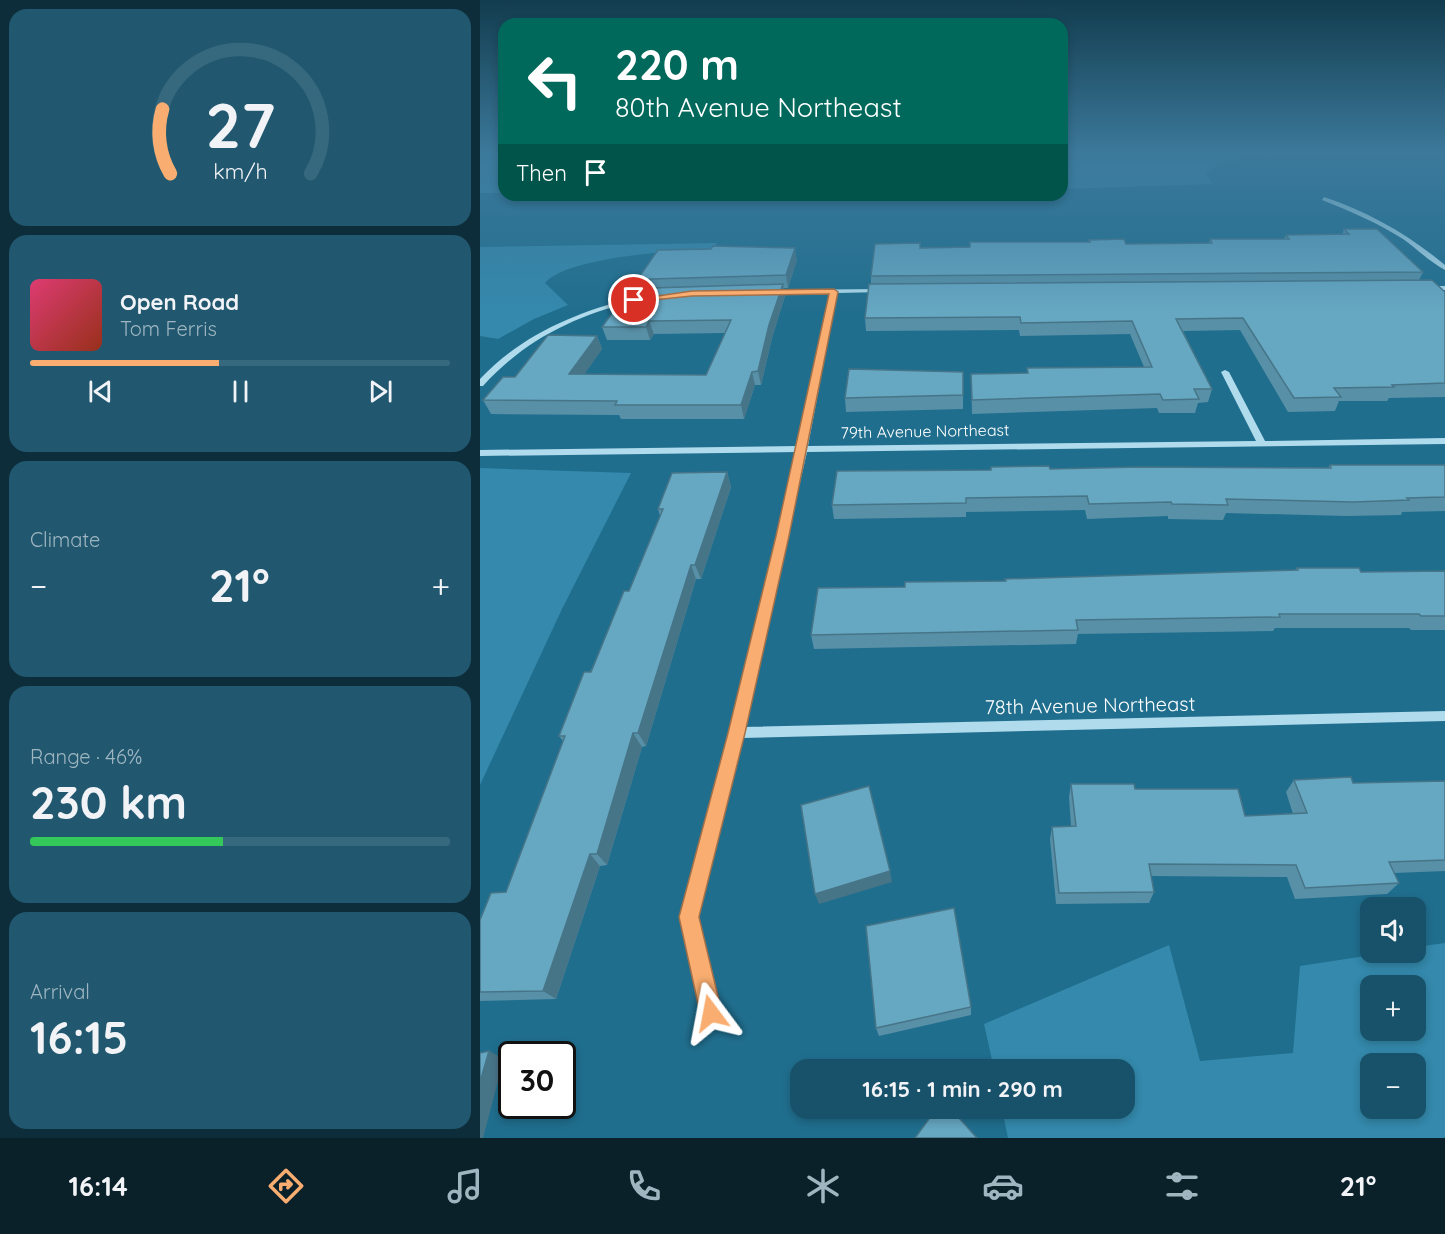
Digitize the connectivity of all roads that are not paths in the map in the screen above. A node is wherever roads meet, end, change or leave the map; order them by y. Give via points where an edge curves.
1 (1342, 207) edge
2 (1445, 268) edge
3 (1421, 288) edge
4 (1445, 288) edge
5 (888, 291) edge
6 (766, 292) edge
7 (834, 292) junction
8 (645, 298) edge
9 (1225, 372) dead end
10 (480, 384) edge
11 (1445, 441) edge
12 (1262, 443) junction
13 (802, 448) junction
14 (480, 453) edge
15 (1445, 716) edge
16 (736, 733) junction
17 (711, 1013) dead end

1 - 2 street via 1390,227
3 - 4 street
5 - 7 street
6 - 7 street
7 - 13 street
8 - 10 street via 594,310 553,327 506,357
9 - 12 street
11 - 12 street, 79th Avenue Northeast
12 - 13 street, 79th Avenue Northeast
13 - 14 street, 79th Avenue Northeast
13 - 16 street
15 - 16 street, 78th Avenue Northeast
16 - 17 street via 689,917

